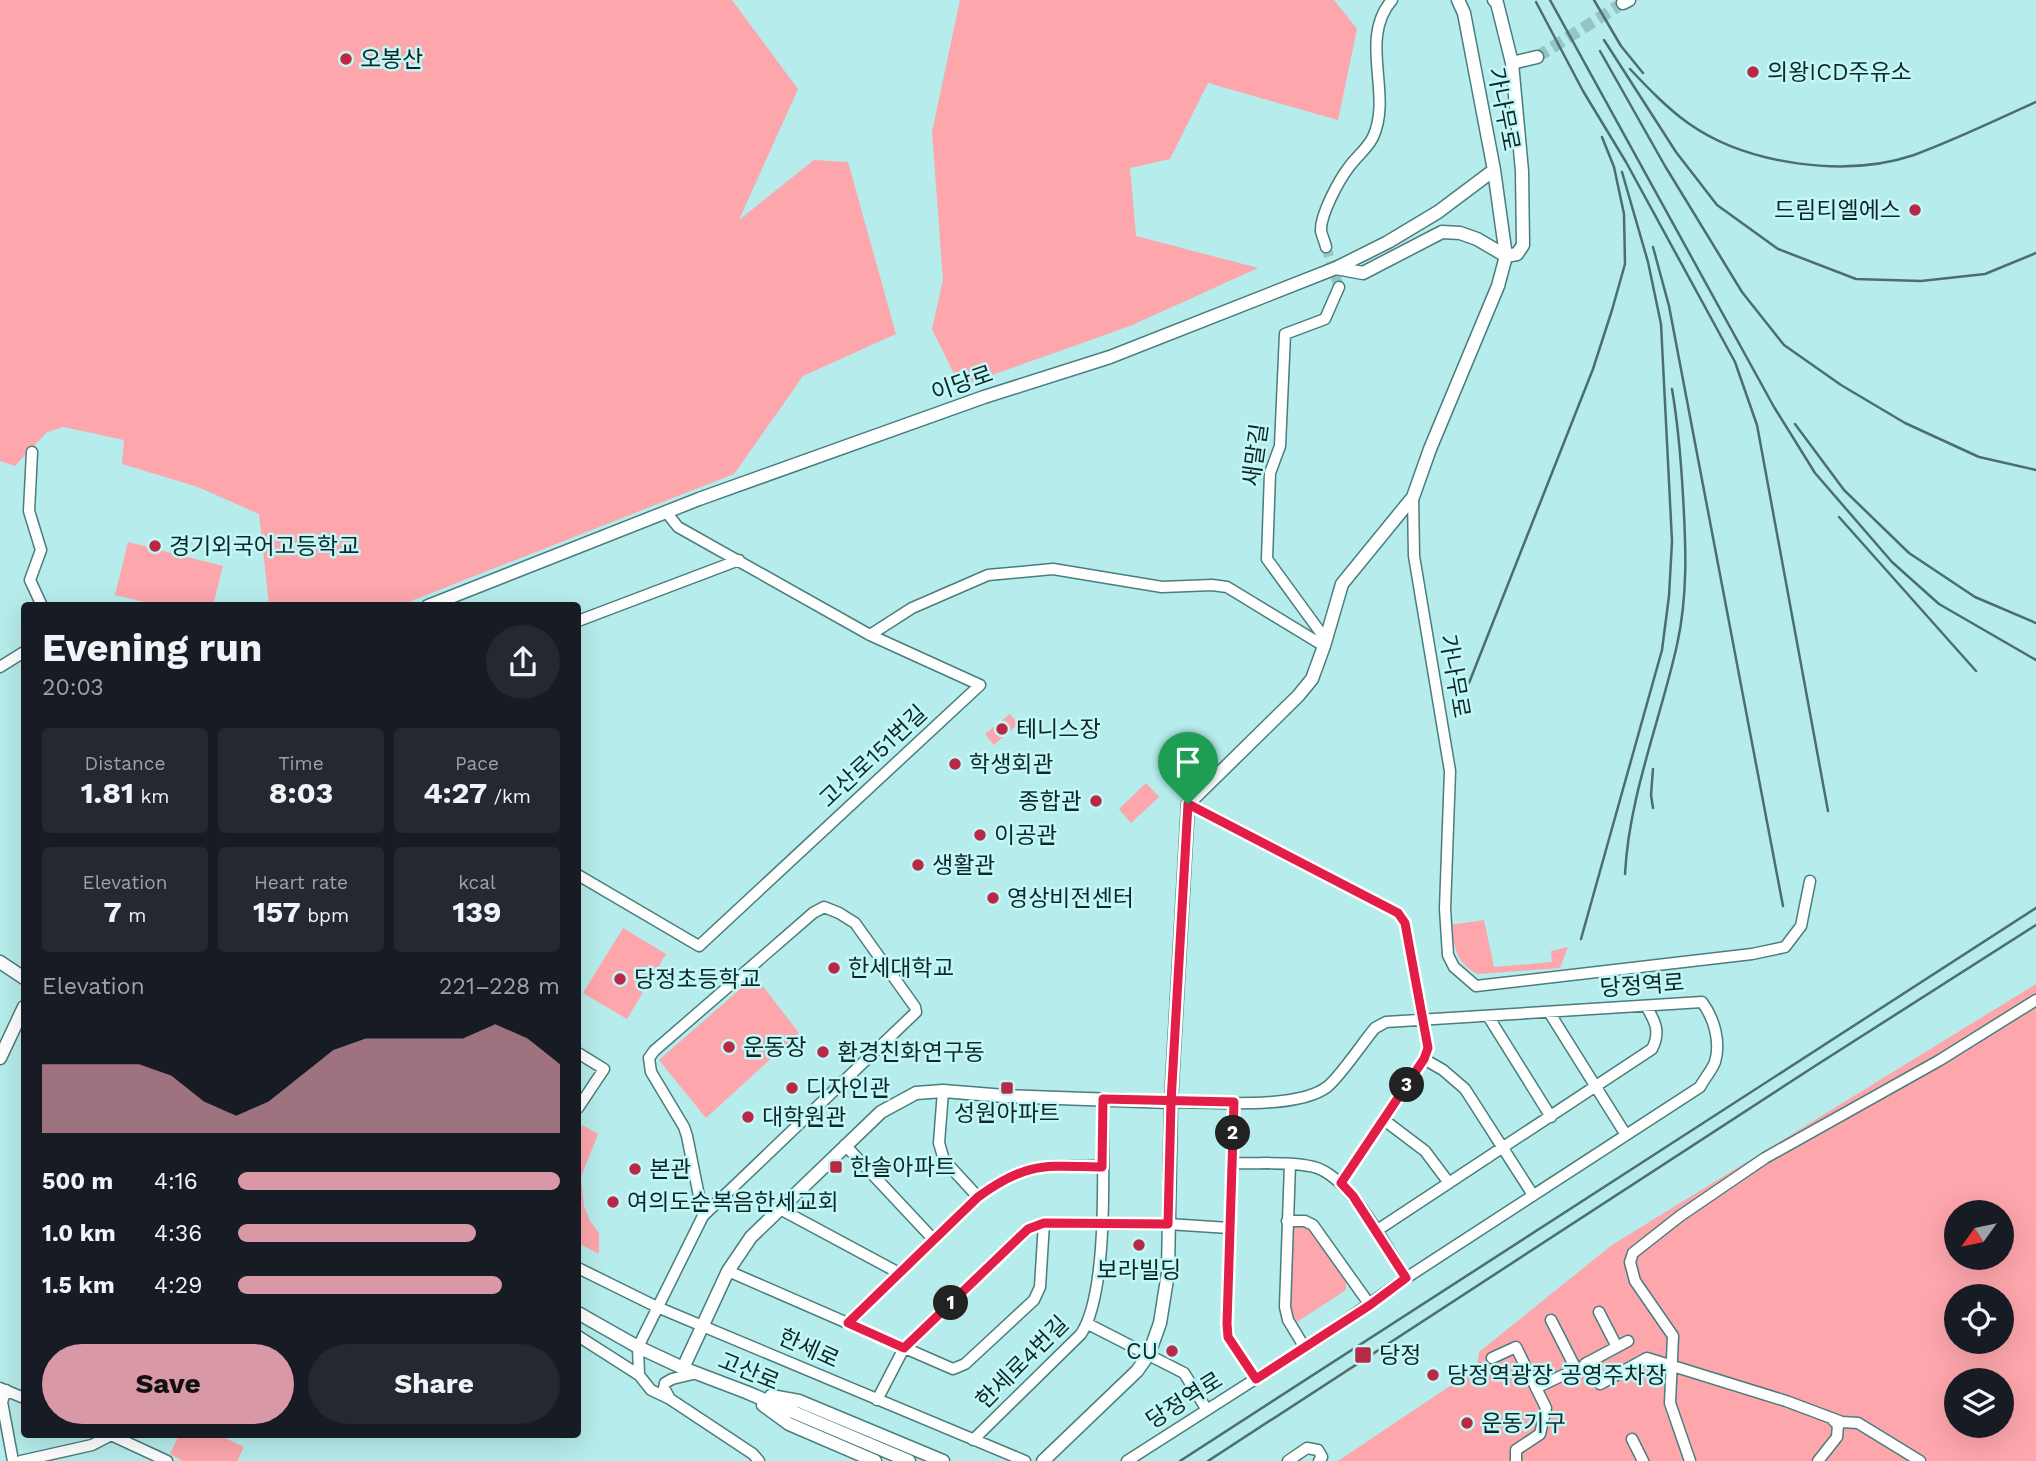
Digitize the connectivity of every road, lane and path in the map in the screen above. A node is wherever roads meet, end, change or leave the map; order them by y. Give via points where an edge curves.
1 (1392, 0) edge
2 (1458, 0) edge
3 (1494, 0) edge
4 (1537, 57) tunnel mouth
5 (1512, 63) junction
6 (1494, 170) junction
7 (1326, 247) tunnel mouth
8 (1506, 257) junction
9 (1336, 268) junction
10 (1339, 287) tunnel mouth
11 (33, 452) dead end
12 (1413, 497) junction
13 (666, 512) junction
14 (739, 560) junction
15 (40, 602) edge
16 (438, 602) edge
17 (581, 620) edge
18 (870, 635) junction
19 (1325, 643) junction
20 (21, 654) edge
21 (0, 667) edge
22 (1188, 804) junction
23 (581, 877) edge
24 (1810, 881) dead end
25 (0, 962) edge
26 (21, 976) edge
27 (2036, 1000) edge
28 (1646, 1006) junction
29 (1549, 1012) junction
30 (21, 1013) edge
31 (1488, 1016) junction
32 (1424, 1019) junction
33 (581, 1055) edge
34 (0, 1058) edge
35 (1424, 1059) junction
36 (1596, 1087) junction
37 (943, 1091) junction
38 (1103, 1099) junction
39 (1171, 1102) junction
40 (1234, 1102) junction
41 (581, 1104) edge
42 (1551, 1117) junction
43 (1384, 1120) junction
44 (1626, 1135) junction
45 (845, 1145) junction
46 (1503, 1148) junction
47 (1233, 1163) junction
48 (1290, 1164) junction
49 (1102, 1167) junction
50 (1341, 1183) junction
51 (1449, 1183) junction
52 (1533, 1195) junction
53 (978, 1197) junction
54 (780, 1209) junction
55 (703, 1216) junction
56 (1287, 1220) junction
57 (1044, 1223) junction
58 (1102, 1223) junction
59 (1168, 1224) junction
60 (1229, 1228) junction
61 (1376, 1231) junction
62 (933, 1240) junction
63 (581, 1269) edge
64 (727, 1271) junction
65 (899, 1273) junction
66 (1406, 1278) junction
67 (1370, 1305) junction
68 (657, 1307) junction
69 (1599, 1312) dead end
70 (581, 1315) edge
71 (1551, 1320) dead end
72 (848, 1323) junction
73 (702, 1324) junction
74 (1088, 1324) junction
75 (581, 1338) edge
76 (1628, 1341) dead end
77 (638, 1347) junction
78 (1617, 1347) junction
79 (904, 1348) junction
80 (1305, 1348) junction
81 (1149, 1354) junction
82 (1492, 1358) dead end
83 (1588, 1362) junction
84 (1672, 1364) junction
85 (683, 1368) junction
86 (1576, 1369) junction
87 (697, 1373) junction
88 (639, 1374) junction
89 (1256, 1379) junction
90 (1536, 1388) junction
91 (3, 1389) edge
92 (746, 1392) junction
93 (21, 1397) edge
94 (670, 1399) junction
95 (877, 1401) junction
96 (1207, 1410) junction
97 (1831, 1418) junction
98 (105, 1438) edge
99 (117, 1438) edge
100 (1632, 1439) dead end
101 (973, 1440) junction
102 (13, 1461) edge
103 (21, 1461) edge
104 (167, 1461) edge
105 (759, 1461) edge
106 (876, 1461) edge
107 (909, 1461) edge
108 (943, 1461) edge
109 (1025, 1461) edge
110 (1043, 1461) edge
111 (1126, 1461) edge
112 (1288, 1461) edge
113 (1319, 1461) edge
114 (1516, 1461) edge
115 (1643, 1461) edge
116 (1690, 1461) edge
117 (1818, 1461) edge
118 (1920, 1461) edge

1 - 7 street via 1377,31 1379,112 1373,138 1347,169 1330,200 1321,230
2 - 6 street, 가나무로
3 - 5 street
4 - 5 street
5 - 8 street via 1523,245 1517,254
6 - 8 street, 가나무로
6 - 9 street, 이당로 via 1438,212
8 - 9 street via 1477,239 1443,232 1363,273
8 - 12 street, 가나무로
9 - 13 street, 이당로 via 1110,357 984,397
10 - 19 street, 새말길 via 1325,319 1285,334 1280,446 1270,473 1267,559
11 - 15 street via 29,511 41,550 30,579
12 - 19 street via 1342,584
12 - 24 street, 가나무로 via 1413,556 1450,771 1446,909 1448,955 1454,967 1476,986 1785,947 1801,926
13 - 14 street, 고산로151번길 via 678,527
13 - 16 street, 이당로
14 - 17 street
14 - 18 street, 고산로151번길
18 - 19 street via 912,608 988,575 1054,569 1162,587 1227,587
18 - 23 street, 고산로151번길 via 980,685 699,946
19 - 22 street via 1312,679 1298,696
20 - 21 street
22 - 32 street via 1398,913 1408,931
22 - 39 street
25 - 26 street
27 - 84 street via 1765,1158 1633,1253 1630,1262 1635,1281 1673,1336
28 - 29 street, 당정역로
28 - 36 street via 1656,1023 1658,1039 1653,1049
28 - 44 street, 당정역로 via 1702,1002 1716,1032 1715,1062 1700,1087
29 - 31 street, 당정역로
29 - 36 street
30 - 34 street
31 - 32 street, 당정역로
31 - 42 street
32 - 35 street via 1428,1048
32 - 40 street, 당정역로 via 1386,1022 1375,1028 1327,1087 1304,1098
33 - 41 street via 604,1069
35 - 43 street
35 - 46 street via 1465,1089
36 - 42 street
36 - 44 street
37 - 38 street
37 - 45 street via 916,1093 897,1101
37 - 53 street via 939,1143 944,1160
38 - 39 street
38 - 49 street, 한세로4번길
39 - 40 street, 당정역로
39 - 59 street
40 - 47 street
42 - 46 street
43 - 50 street
43 - 51 street via 1425,1151
44 - 52 street, 당정역로
45 - 54 street
45 - 62 street
46 - 51 street
46 - 52 street
47 - 48 street
47 - 60 street
48 - 50 street via 1315,1167
48 - 56 street
49 - 53 street via 1039,1166 1002,1180
49 - 58 street, 한세로4번길
50 - 61 street
51 - 61 street
52 - 66 street, 당정역로
53 - 62 street
54 - 64 street via 751,1237
54 - 65 street
55 - 55 street via 916,1012 855,923 839,913 824,907 813,913 649,1058 651,1072 684,1127
55 - 68 street
56 - 67 street via 1313,1224
56 - 80 street via 1285,1307
57 - 58 street
57 - 79 street via 1028,1229
57 - 79 street via 1040,1287 1034,1300 965,1364 953,1368
58 - 59 street
58 - 74 street, 한세로4번길 via 1097,1291
59 - 60 street
59 - 81 street via 1165,1302
60 - 89 street via 1228,1337
61 - 66 street
62 - 65 street
63 - 68 street, 한세로
64 - 72 street
64 - 73 street
65 - 72 street
66 - 67 street, 당정역로
67 - 80 street, 당정역로
68 - 73 street, 한세로
68 - 77 street
69 - 78 street
70 - 77 street, 고산로
71 - 86 street
72 - 79 street
73 - 85 street
73 - 95 street, 한세로
74 - 81 street
74 - 101 street, 한세로4번길
75 - 88 street
76 - 78 street
77 - 85 street, 고산로
77 - 88 street
78 - 83 street
79 - 95 street
80 - 89 street, 당정역로
81 - 96 street via 1184,1373
81 - 110 street
82 - 90 street via 1516,1347
83 - 84 street via 1600,1384 1647,1358
83 - 86 street
84 - 97 street
84 - 116 street via 1671,1403
85 - 87 street, 고산로
86 - 90 street
87 - 92 street, 고산로
87 - 94 street via 665,1383
88 - 94 street via 651,1390
89 - 96 street, 당정역로
90 - 114 street via 1546,1408 1544,1421 1540,1434 1516,1450
91 - 93 street
91 - 102 street
92 - 106 street via 789,1424
92 - 107 street, 고산로
92 - 108 street via 799,1401
94 - 105 street
95 - 101 street, 한세로
96 - 111 street, 당정역로
97 - 117 street via 1838,1425 1836,1437
97 - 118 street via 1858,1423
98 - 103 street
99 - 104 street
100 - 115 street
101 - 109 street, 한세로
112 - 113 street via 1307,1448 1318,1450

